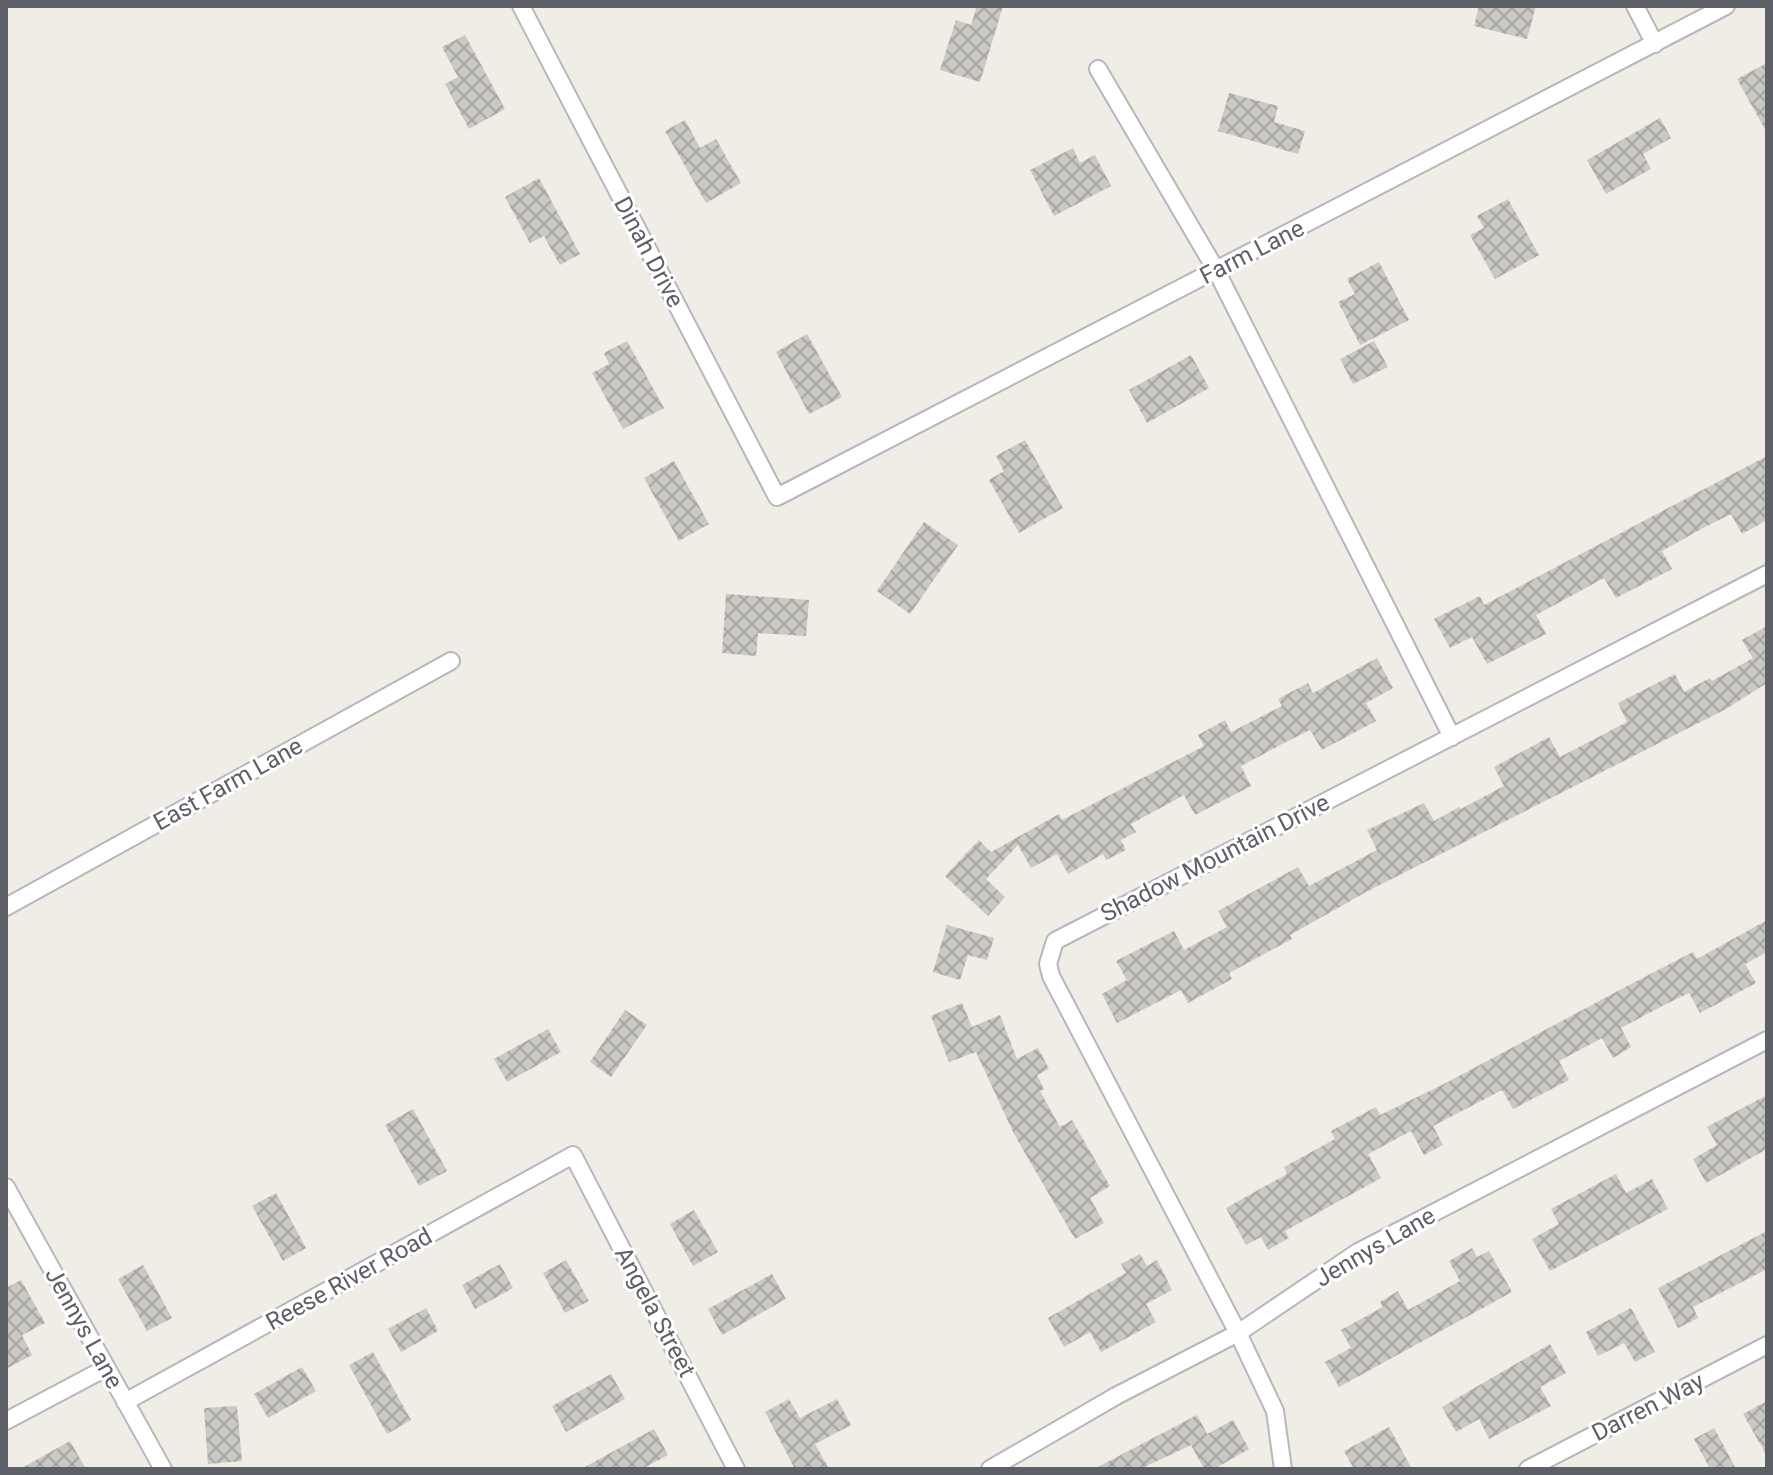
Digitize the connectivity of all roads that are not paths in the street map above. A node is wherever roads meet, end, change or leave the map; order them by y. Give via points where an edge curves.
1 (521, 6) edge
2 (1635, 6) edge
3 (1726, 6) edge
4 (1655, 44) junction
5 (1098, 69) dead end
6 (1216, 270) junction
7 (777, 497) joint
8 (1767, 574) edge
9 (451, 661) dead end
10 (1452, 737) junction
11 (6, 907) edge
12 (1767, 1040) edge
13 (573, 1155) joint
14 (6, 1187) edge
15 (1238, 1333) junction
16 (1767, 1345) edge
17 (106, 1368) junction
18 (125, 1402) junction
19 (6, 1421) edge
20 (163, 1469) edge
21 (736, 1469) edge
22 (990, 1469) edge
23 (1283, 1469) edge
24 (1528, 1469) edge

1 - 7 street, Dinah Drive
2 - 4 street
3 - 4 street, Farm Lane
4 - 6 street, Farm Lane
5 - 6 street
6 - 7 street, Farm Lane
6 - 10 street
8 - 10 street, Shadow Mountain Drive
9 - 11 street, East Farm Lane
10 - 15 street, Shadow Mountain Drive via 1055,941 1048,964 1051,976
12 - 15 street, Jennys Lane via 1358,1252
13 - 18 street, Reese River Road
13 - 21 street, Angela Street
14 - 17 street, Jennys Lane
15 - 22 street, Jennys Lane
15 - 23 street via 1275,1411
16 - 24 street, Darren Way
17 - 18 street, Jennys Lane
17 - 19 street
18 - 20 street, Jennys Lane

